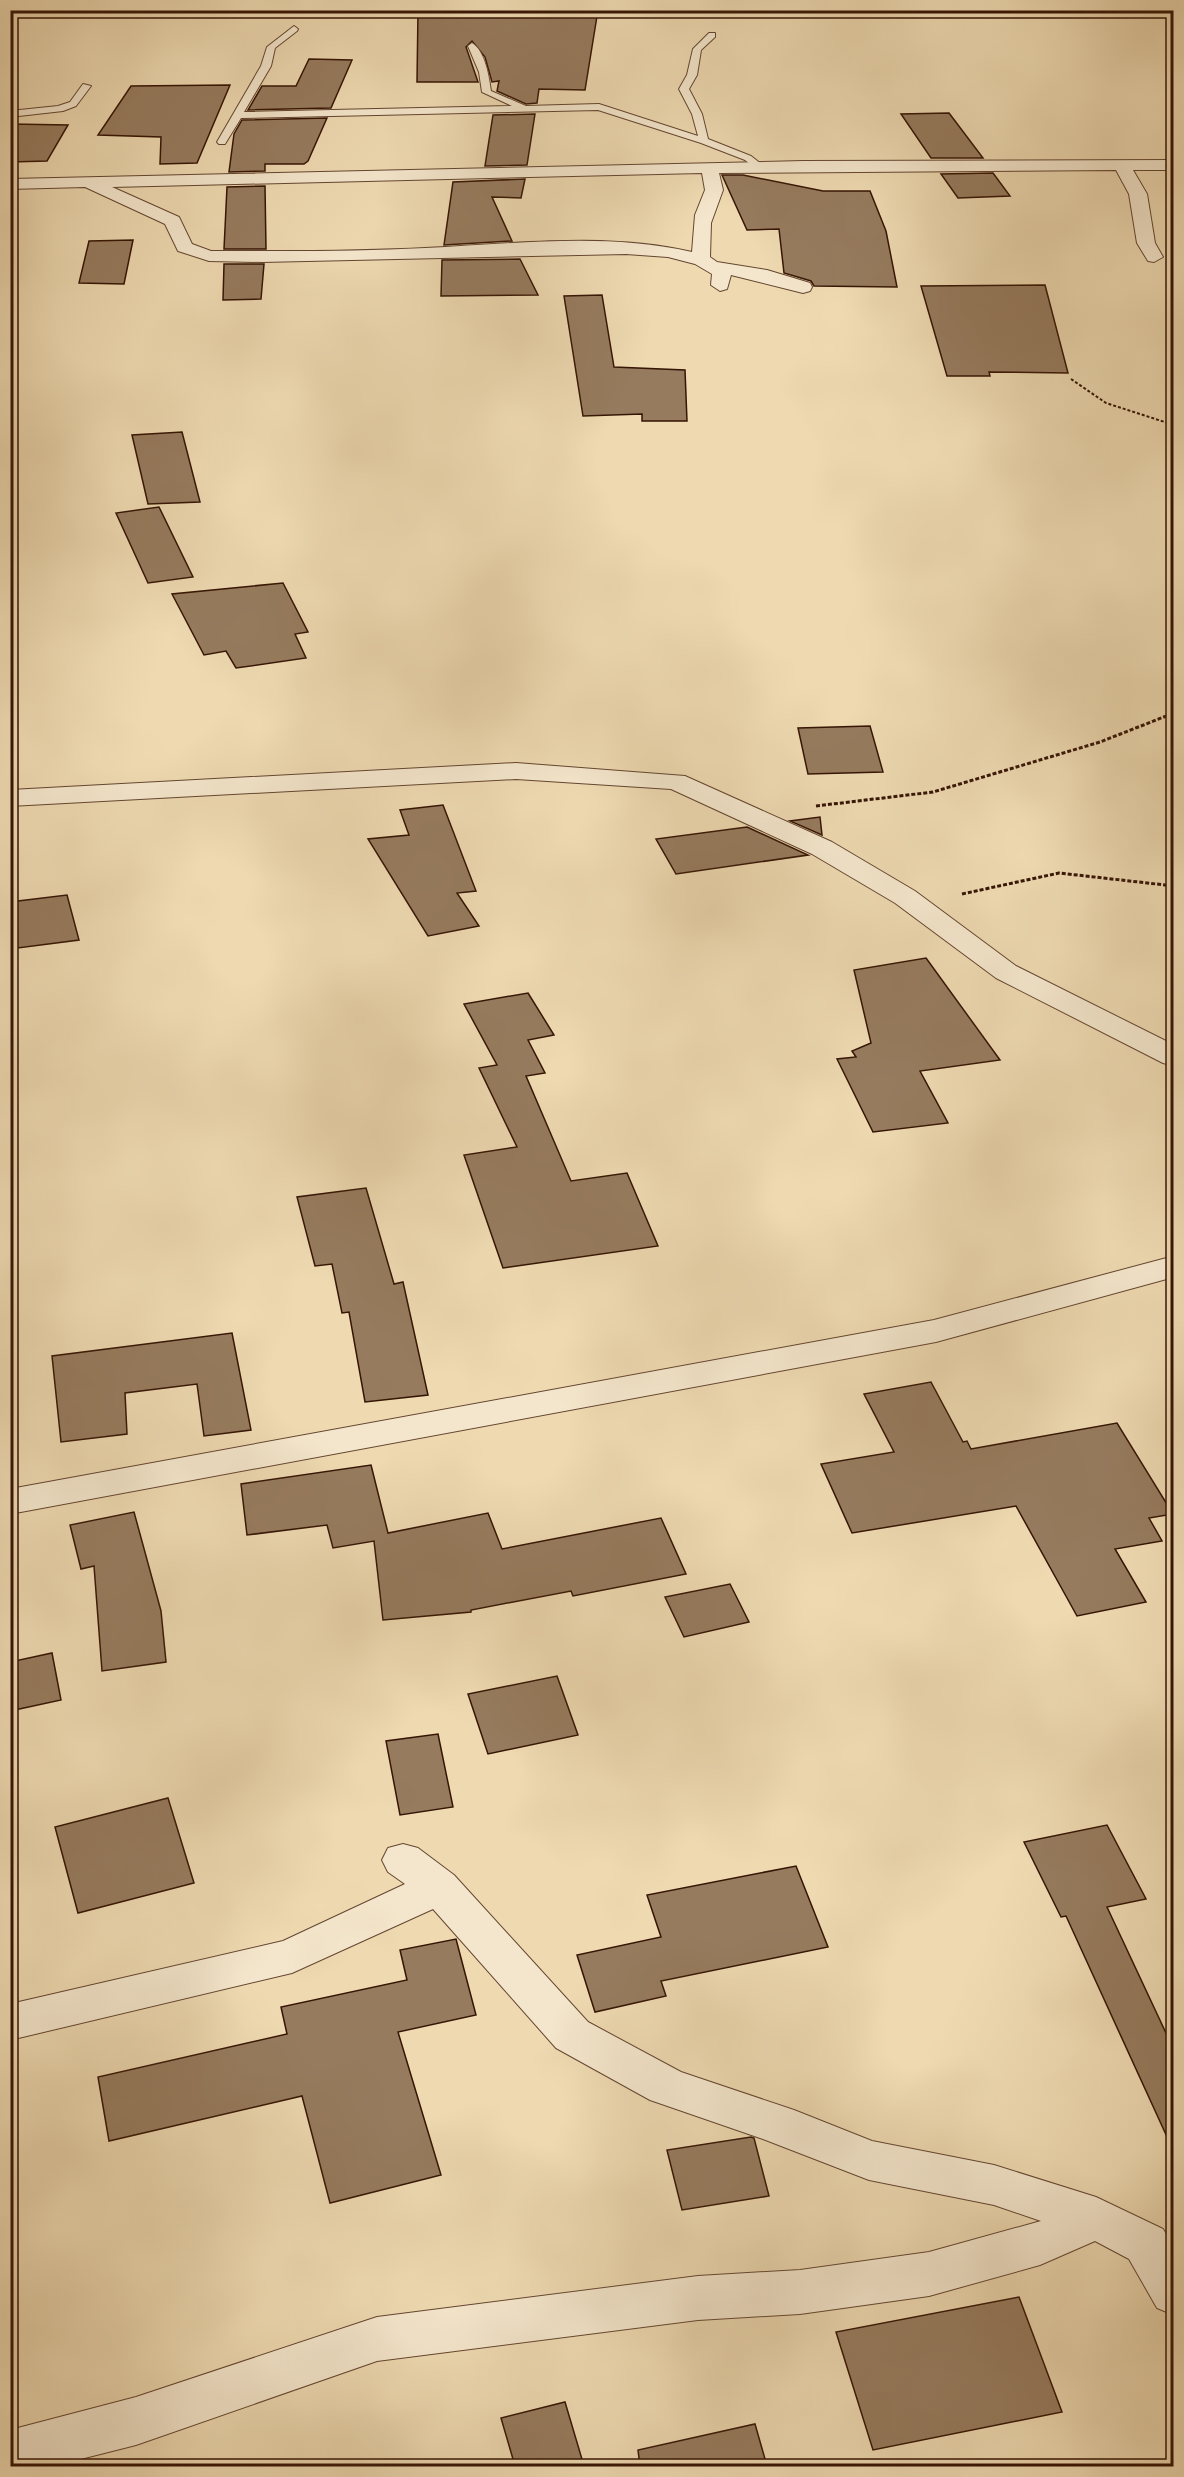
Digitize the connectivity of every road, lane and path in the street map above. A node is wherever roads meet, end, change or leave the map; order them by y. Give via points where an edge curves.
1 (294, 29) dead end
2 (712, 34) dead end
3 (472, 46) dead end
4 (86, 86) dead end
5 (526, 109) junction
6 (10, 114) edge
7 (238, 116) junction
8 (704, 141) junction
9 (222, 142) dead end
10 (1122, 165) junction
11 (1173, 165) edge
12 (760, 167) junction
13 (709, 168) junction
14 (85, 181) junction
15 (10, 184) edge
16 (1154, 256) dead end
17 (713, 271) junction
18 (803, 287) dead end
19 (1071, 379) dead end
20 (1173, 425) edge
21 (1173, 713) edge
22 (10, 798) edge
23 (747, 814) junction
24 (1173, 886) edge
25 (905, 897) junction
26 (1173, 1057) edge
27 (1173, 1266) edge
28 (10, 1502) edge
29 (403, 1860) dead end
30 (439, 1887) junction
31 (10, 2022) edge
32 (1096, 2218) junction
33 (1173, 2293) edge
34 (10, 2454) edge

1 - 7 lane via 271,47 266,66
2 - 8 lane via 697,49 692,75 684,89 697,114
3 - 5 lane via 484,72 487,92
4 - 6 lane via 73,104 60,109
5 - 7 lane
5 - 8 lane via 599,107
7 - 9 lane
8 - 12 lane via 748,158
10 - 11 street
10 - 12 street
10 - 16 street via 1138,194 1146,243
12 - 13 street
13 - 14 street
13 - 17 street via 714,190 700,225
14 - 15 street
14 - 17 street via 173,222 184,247 209,256 594,247 655,251
17 - 18 street via 767,276
19 - 20 path via 1088,395
21 - 23 path via 1100,742 933,792
22 - 23 street via 516,771 676,782
23 - 25 street via 822,848
24 - 25 path via 1059,873 957,895
25 - 26 street via 1006,972
27 - 28 street via 936,1331
29 - 30 street
30 - 31 street via 292,1956
30 - 32 street via 572,2036 666,2086 869,2160 994,2185
32 - 33 street via 1146,2244
32 - 34 street via 1040,2244 929,2274 800,2292 698,2298 377,2339 136,2421

